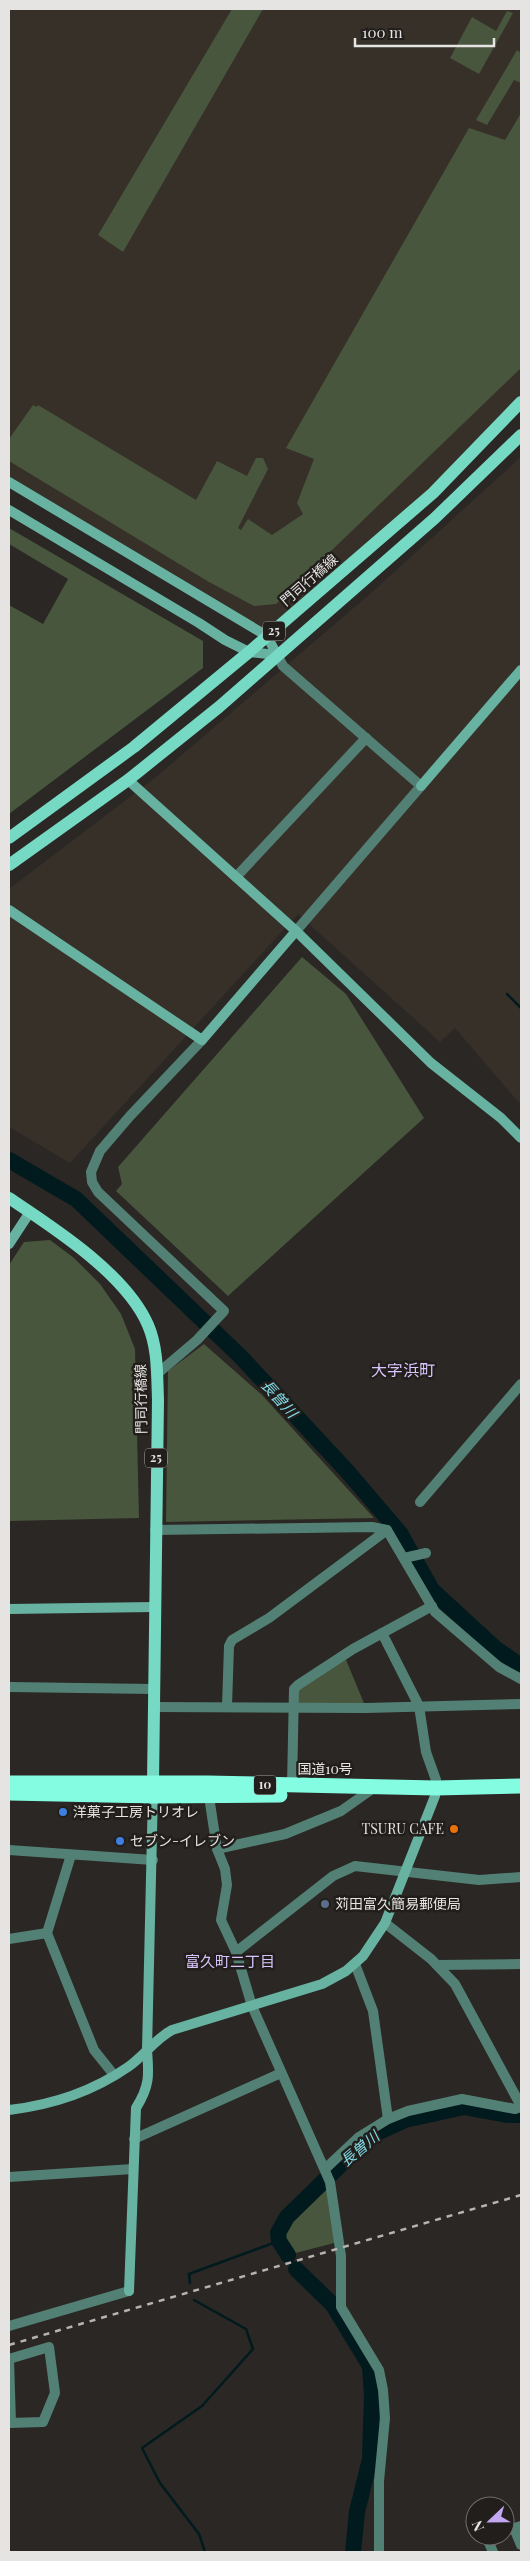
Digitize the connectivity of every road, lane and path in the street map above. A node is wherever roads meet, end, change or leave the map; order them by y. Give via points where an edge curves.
1 (521, 402) edge
2 (521, 435) edge
3 (9, 482) edge
4 (9, 510) edge
5 (267, 636) junction
6 (249, 652) junction
7 (277, 655) junction
8 (521, 670) edge
9 (366, 738) junction
10 (128, 780) junction
11 (421, 786) junction
12 (9, 838) edge
13 (9, 865) edge
14 (236, 877) junction
15 (9, 910) edge
16 (296, 931) junction
17 (202, 1040) junction
18 (521, 1138) edge
19 (9, 1198) edge
20 (30, 1212) junction
21 (9, 1244) edge
22 (157, 1374) junction
23 (521, 1384) edge
24 (420, 1502) dead end
25 (155, 1530) junction
26 (387, 1530) junction
27 (426, 1554) dead end
28 (408, 1558) junction
29 (432, 1606) junction
30 (154, 1607) junction
31 (9, 1609) edge
32 (382, 1633) junction
33 (521, 1679) edge
34 (9, 1687) edge
35 (153, 1689) junction
36 (521, 1704) edge
37 (228, 1706) junction
38 (295, 1706) junction
39 (419, 1706) junction
40 (153, 1707) junction
41 (9, 1783) edge
42 (292, 1786) junction
43 (378, 1786) junction
44 (521, 1786) edge
45 (208, 1789) junction
46 (153, 1790) junction
47 (436, 1792) junction
48 (9, 1793) edge
49 (364, 1795) junction
50 (521, 1795) edge
51 (218, 1849) junction
52 (9, 1850) edge
53 (71, 1856) junction
54 (153, 1860) junction
55 (405, 1871) junction
56 (521, 1877) edge
57 (385, 1923) junction
58 (47, 1933) junction
59 (9, 1939) edge
60 (236, 1952) junction
61 (355, 1964) junction
62 (521, 1964) edge
63 (437, 1965) junction
64 (252, 2006) junction
65 (147, 2050) junction
66 (281, 2073) junction
67 (114, 2075) junction
68 (521, 2106) edge
69 (9, 2110) edge
70 (388, 2119) junction
71 (134, 2139) junction
72 (133, 2169) junction
73 (327, 2174) junction
74 (9, 2177) edge
75 (9, 2326) edge
76 (9, 2359) edge
77 (10, 2423) edge
78 (515, 2532) edge
79 (521, 2544) edge
80 (379, 2551) edge

1 - 5 main road, 門司行橋線 / 25 via 433,493
2 - 7 main road, 25 via 435,518
3 - 5 street
4 - 6 street
5 - 6 main road, 門司行橋線 / 25
5 - 7 street
6 - 7 street
6 - 12 main road, 門司行橋線 / 25 via 134,747
7 - 9 street via 283,666
7 - 10 main road, 25 via 219,707
8 - 11 street
9 - 11 street
9 - 14 street
10 - 13 main road, 25
10 - 14 street
11 - 16 street
14 - 16 street
15 - 17 street
16 - 17 street
16 - 18 street via 431,1063 501,1118
17 - 22 street via 100,1151 91,1172 98,1192 224,1311 197,1340
19 - 20 main road, 門司行橋線 / 25
20 - 21 street
20 - 22 main road, 門司行橋線 / 25 via 94,1260 141,1310 154,1343
22 - 25 main road, 門司行橋線 / 25
23 - 24 street
25 - 26 street via 372,1527
25 - 30 main road, 門司行橋線 / 25
26 - 28 street
26 - 37 street via 269,1618 232,1640 229,1646
27 - 28 street
28 - 29 street
29 - 32 street
29 - 33 street via 451,1628 499,1667
30 - 31 street
30 - 35 main road, 門司行橋線 / 25
32 - 38 street via 298,1685 294,1689
32 - 39 street
34 - 35 street
35 - 40 main road, 門司行橋線 / 25
36 - 39 street
37 - 38 street
37 - 40 street
38 - 39 street
38 - 42 street
39 - 47 street
40 - 46 main road, 門司行橋線 / 25
41 - 46 highway, 国道10号 / 10
42 - 43 highway, 国道10号 / 10
42 - 45 highway, 国道10号 / 10
43 - 47 highway, 国道10号 / 10
43 - 49 street
44 - 47 highway, 国道10号 / 10
45 - 46 highway, 国道10号 / 10
45 - 49 highway, 国道10号 / 10
45 - 51 street
46 - 48 highway, 国道10号 / 10
46 - 54 street
47 - 49 highway, 国道10号 / 10
47 - 50 highway, 国道10号 / 10
47 - 55 street
49 - 51 street via 341,1810 284,1834
51 - 60 street via 226,1885 221,1920
52 - 53 street
53 - 54 street
53 - 58 street
54 - 65 street
55 - 56 street via 479,1880
55 - 57 street
55 - 60 street via 355,1866 345,1869
57 - 61 street via 376,1940
57 - 63 street
58 - 59 street
58 - 67 street via 94,2050
60 - 64 street
61 - 64 street via 322,1984
61 - 70 street via 373,2011
62 - 63 street
63 - 68 street via 454,1984
64 - 65 street via 172,2030
64 - 66 street
65 - 67 street
65 - 71 street via 149,2073 146,2091 136,2108
66 - 71 street
66 - 73 street
67 - 69 street via 53,2103
68 - 70 street via 515,2108 462,2099 408,2111
70 - 73 street via 359,2137
71 - 72 street
72 - 74 street
72 - 75 street via 129,2291
73 - 80 street via 334,2193 341,2307 379,2370 383,2390 385,2418 379,2481
76 - 77 street
76 - 77 street via 49,2347 55,2393 43,2422
78 - 79 street

